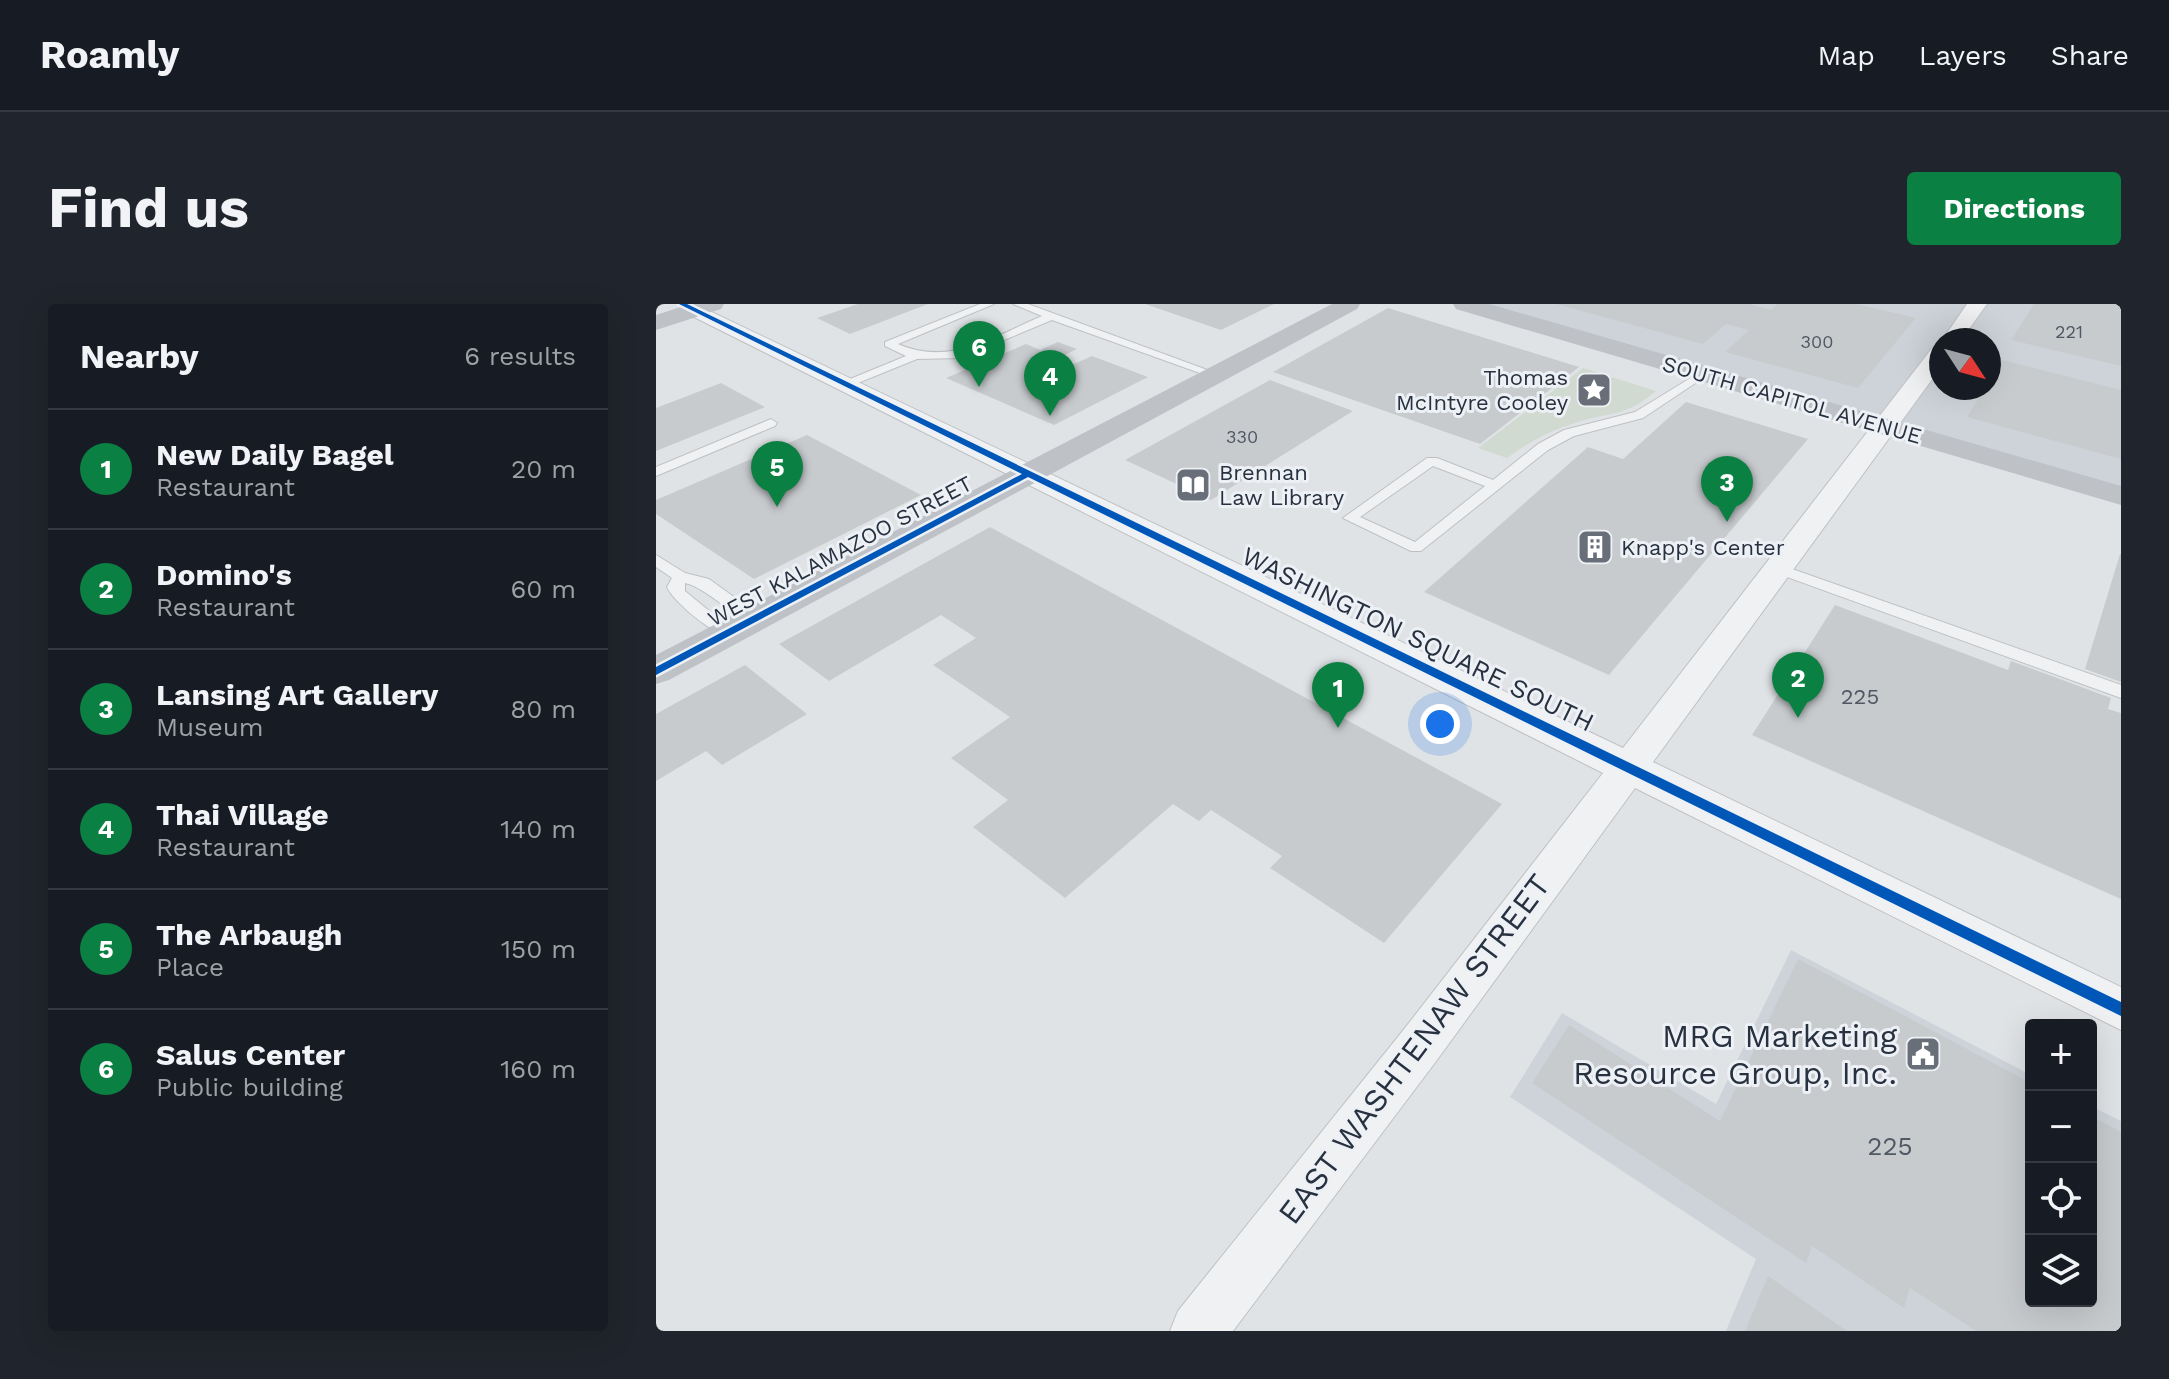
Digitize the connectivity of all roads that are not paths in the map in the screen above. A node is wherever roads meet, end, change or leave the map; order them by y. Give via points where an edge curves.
1 (989, 304) edge
2 (1018, 304) edge
3 (1349, 304) edge
4 (1464, 304) edge
5 (1977, 304) edge
6 (697, 306) edge
7 (1052, 316) junction
8 (656, 323) edge
9 (1959, 328) edge
10 (916, 356) junction
11 (1929, 368) edge
12 (1702, 374) junction
13 (1215, 375) junction
14 (844, 384) junction
15 (771, 423) dead end
16 (1885, 427) junction
17 (656, 472) edge
18 (1028, 474) junction
19 (1494, 485) junction
20 (2121, 496) edge
21 (656, 560) edge
22 (1778, 569) junction
23 (680, 577) junction
24 (742, 626) junction
25 (661, 661) edge
26 (2121, 692) edge
27 (1629, 766) junction
28 (2121, 1009) edge
29 (1198, 1331) edge

1 - 10 lane via 889,344
2 - 7 lane
3 - 13 street, WEST KALAMAZOO STREET
4 - 12 street, SOUTH CAPITOL AVENUE
5 - 9 street
6 - 8 street
6 - 14 street, WASHINGTON SQUARE SOUTH
7 - 10 lane via 957,356
7 - 13 lane
10 - 14 lane
11 - 16 street, EAST WASHTENAW STREET
12 - 16 street, SOUTH CAPITOL AVENUE
12 - 19 lane via 1639,415 1557,438
13 - 18 street, WEST KALAMAZOO STREET
14 - 18 street, WASHINGTON SQUARE SOUTH
15 - 17 lane
16 - 20 street, SOUTH CAPITOL AVENUE
16 - 22 street, EAST WASHTENAW STREET
18 - 24 street, WEST KALAMAZOO STREET
18 - 27 street, WASHINGTON SQUARE SOUTH
19 - 19 lane via 1416,548 1350,518 1432,461
21 - 23 lane
22 - 26 lane
22 - 27 street, EAST WASHTENAW STREET
23 - 24 lane via 703,582
23 - 24 lane via 678,594
24 - 25 street, WEST KALAMAZOO STREET
27 - 28 street, WASHINGTON SQUARE SOUTH
27 - 29 street, EAST WASHTENAW STREET

